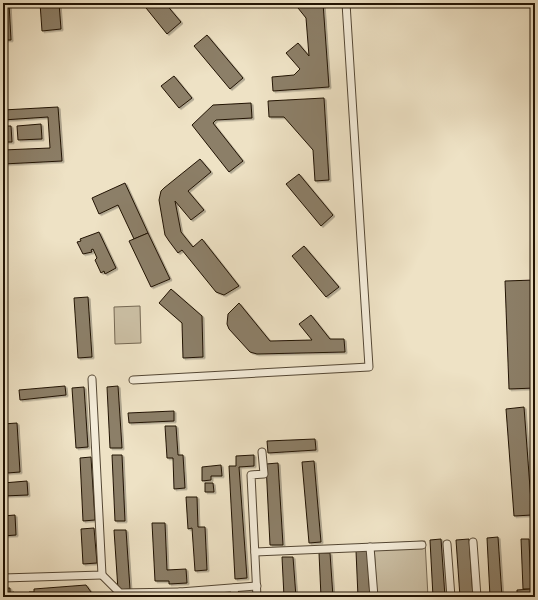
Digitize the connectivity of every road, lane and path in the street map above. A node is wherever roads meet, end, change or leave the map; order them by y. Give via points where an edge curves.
1 (346, 3) edge
2 (92, 379) dead end
3 (133, 380) dead end
4 (262, 452) dead end
5 (473, 542) dead end
6 (447, 544) dead end
7 (422, 545) dead end
8 (370, 547) junction
9 (255, 552) junction
10 (102, 575) junction
11 (3, 578) edge
12 (257, 586) junction
13 (234, 588) junction
14 (180, 594) edge
15 (204, 594) edge
16 (235, 597) edge
17 (258, 597) edge
18 (374, 597) edge
19 (451, 597) edge
20 (477, 597) edge

1 - 3 street via 369,367
2 - 10 street
4 - 9 street via 264,474 251,475
5 - 20 street
6 - 19 street
7 - 8 street
8 - 9 street
8 - 18 street
9 - 12 street
10 - 11 street
10 - 14 street via 120,593
12 - 13 street
12 - 17 street
13 - 15 street
13 - 16 street
14 - 15 street

